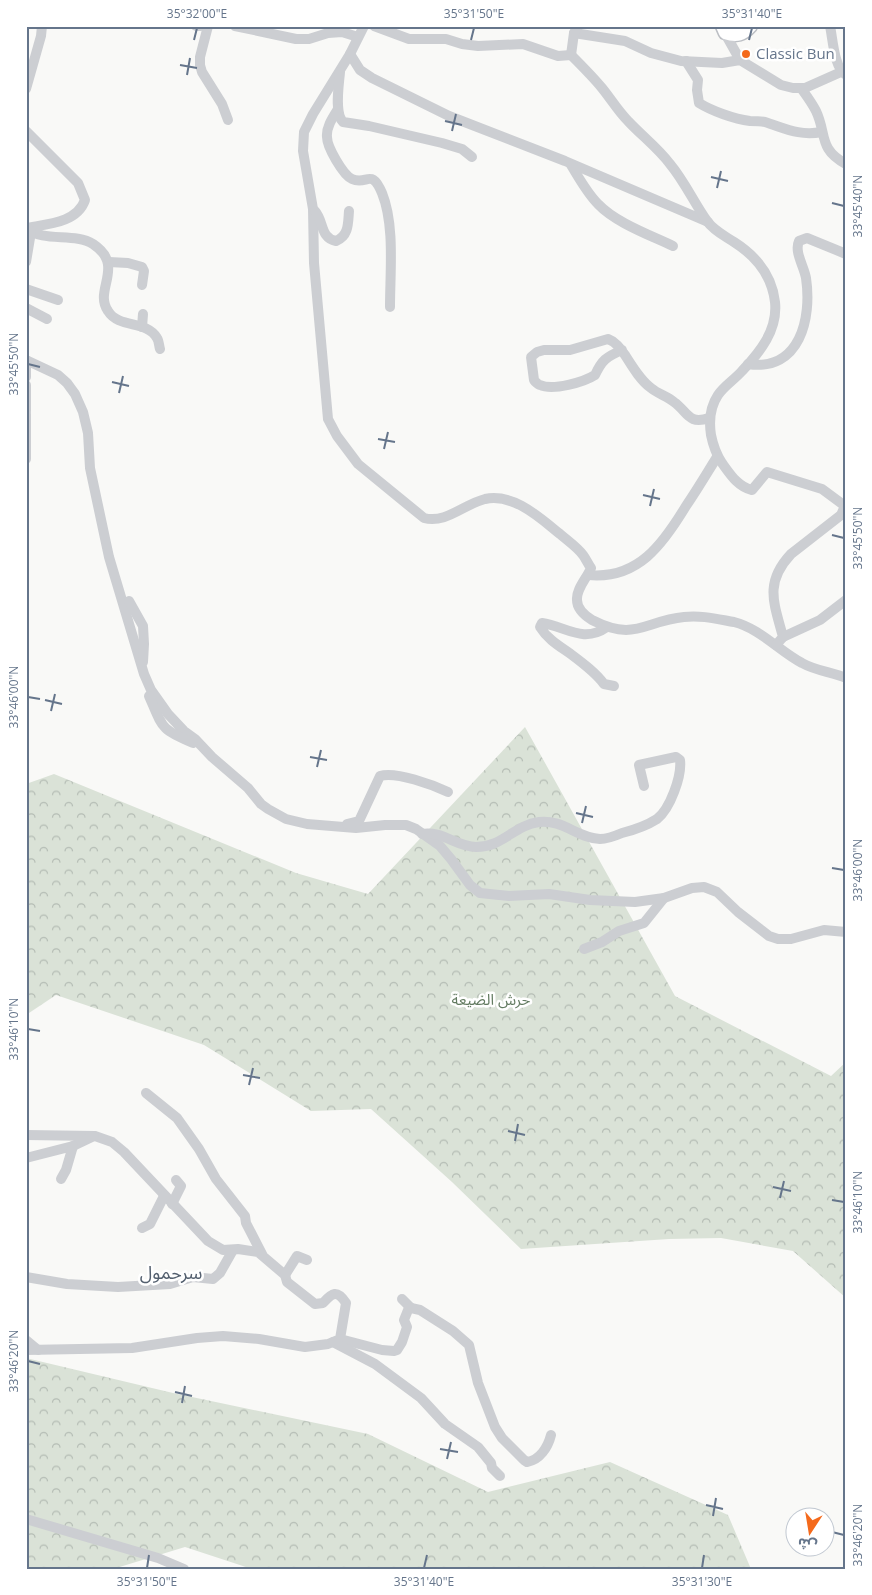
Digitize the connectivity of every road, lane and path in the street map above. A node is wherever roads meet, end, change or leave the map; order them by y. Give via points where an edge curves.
1 (42, 26) edge
2 (196, 26) edge
3 (201, 26) edge
4 (208, 26) edge
5 (234, 26) edge
6 (363, 26) edge
7 (374, 26) edge
8 (751, 26) edge
9 (830, 26) edge
10 (722, 27) edge
11 (576, 30) edge
12 (357, 31) edge
13 (350, 54) junction
14 (571, 55) junction
15 (740, 60) junction
16 (686, 61) junction
17 (340, 71) junction
18 (844, 74) edge
19 (801, 88) junction
20 (26, 89) edge
21 (338, 109) junction
22 (228, 120) dead end
23 (26, 131) edge
24 (822, 132) junction
25 (472, 157) dead end
26 (846, 164) edge
27 (571, 165) junction
28 (312, 209) junction
29 (349, 211) dead end
30 (708, 222) junction
31 (28, 229) edge
32 (673, 246) dead end
33 (846, 254) edge
34 (26, 262) edge
35 (109, 262) junction
36 (142, 285) dead end
37 (29, 289) edge
38 (58, 300) dead end
39 (390, 306) dead end
40 (26, 308) edge
41 (144, 314) dead end
42 (47, 319) dead end
43 (142, 327) junction
44 (160, 349) dead end
45 (622, 350) junction
46 (26, 360) edge
47 (748, 364) junction
48 (26, 377) edge
49 (26, 385) edge
50 (26, 412) edge
51 (709, 418) junction
52 (717, 457) junction
53 (26, 459) edge
54 (588, 575) junction
55 (846, 600) edge
56 (129, 601) dead end
57 (607, 627) junction
58 (779, 641) junction
59 (142, 668) junction
60 (846, 678) edge
61 (614, 686) dead end
62 (644, 786) dead end
63 (448, 792) dead end
64 (346, 828) junction
65 (422, 834) junction
66 (664, 898) junction
67 (846, 932) edge
68 (584, 950) dead end
69 (146, 1093) dead end
70 (26, 1135) edge
71 (95, 1136) junction
72 (73, 1146) junction
73 (26, 1158) edge
74 (62, 1180) dead end
75 (176, 1180) dead end
76 (164, 1196) junction
77 (172, 1204) junction
78 (142, 1228) dead end
79 (233, 1250) junction
80 (262, 1254) junction
81 (306, 1260) dead end
82 (285, 1276) junction
83 (26, 1277) edge
84 (402, 1299) dead end
85 (411, 1308) junction
86 (26, 1340) edge
87 (337, 1340) junction
88 (26, 1350) edge
89 (38, 1350) junction
90 (551, 1435) dead end
91 (500, 1476) dead end
92 (26, 1520) edge
93 (184, 1569) edge

1 - 20 street
2 - 3 street
4 - 22 street via 200,65
5 - 12 street via 296,39
6 - 12 street
7 - 14 street via 409,39 446,39 478,46 523,44 558,56
8 - 10 main road via 734,36 725,33
9 - 18 street via 836,64
10 - 15 street
11 - 14 street
11 - 16 street via 625,41 651,53
12 - 13 street
13 - 17 street
13 - 27 street via 360,70 372,78 449,116
14 - 30 street via 627,120 670,163
15 - 16 street via 722,63
15 - 19 street via 781,85
16 - 24 street via 698,80 699,103 708,108 794,133
17 - 21 street
17 - 28 street via 304,132 303,151
18 - 19 street
19 - 24 street via 816,111
21 - 25 street via 340,120 346,124 369,126 442,143 462,149
21 - 39 street via 330,123 327,139 336,159 350,178 375,181 388,211
23 - 31 street via 78,184 85,200 83,207 66,219
24 - 26 street via 824,143
27 - 30 street
27 - 32 street via 602,208
28 - 29 street via 319,215 327,237 336,240 344,236 348,228
28 - 54 street via 328,419 358,464 424,518 443,519 486,499 511,501 543,520 575,546 591,568
30 - 47 street via 750,254 769,279 773,292 775,321 764,346
31 - 34 street
31 - 35 street via 47,236 85,240 95,245
33 - 47 street via 807,238 799,241 798,251 807,288 803,333 782,358 761,366
35 - 36 street via 142,267
35 - 43 street via 106,309 120,321
37 - 38 street
37 - 40 street
40 - 42 street
41 - 43 street
43 - 44 street via 149,329 157,338
45 - 45 street via 608,339 570,350 537,352 531,357 534,380 540,386 555,387 587,380 596,376 604,360
45 - 51 street via 652,389 672,400 692,419 702,421
46 - 48 street
46 - 59 street via 58,375 75,394 83,412 90,468 109,557
47 - 51 street via 718,394
49 - 50 street
50 - 53 street
51 - 52 street
52 - 54 street via 673,528 653,552 626,570
52 - 58 street via 734,480 746,488 752,490 767,472 822,489 845,506 841,515 784,561 776,576 773,591
54 - 57 street via 577,595 577,604 586,616
55 - 58 street via 820,620
56 - 59 street via 143,626
57 - 58 street via 636,630 675,618 700,616 743,626
57 - 61 street via 581,635 550,624 542,623 540,628 604,684
58 - 60 street via 804,664
59 - 64 street via 146,681 168,714 268,810 297,822
62 - 65 street via 639,765 670,757 680,760 676,786 659,817 645,826 612,837 594,838 550,822 530,824 488,847 469,846 430,832
63 - 64 street via 406,777 380,776 359,821 348,823
64 - 65 street via 406,825
65 - 66 street via 446,852 476,890 486,894 549,894 615,902
66 - 67 street via 699,886 711,889 758,929 778,939 799,938 824,930
66 - 68 street via 644,923 619,931
69 - 80 street via 177,1118 196,1144 216,1179 245,1216
70 - 71 street
71 - 72 street
71 - 76 street via 112,1142 124,1152
72 - 73 street
72 - 74 street
75 - 77 street via 181,1186
76 - 77 street
76 - 78 street via 150,1224
77 - 79 street via 208,1241 222,1250
79 - 80 street
79 - 83 street via 213,1279 193,1277 170,1284 118,1287 61,1284
80 - 82 street
81 - 82 street via 297,1256
82 - 87 street via 287,1282 315,1304 323,1303 333,1293 344,1299 346,1303
84 - 85 street
85 - 87 street via 404,1320 407,1327 402,1342 394,1351
85 - 90 street via 420,1310 453,1331 469,1345 478,1384 495,1427 524,1460 532,1462 545,1451
86 - 89 street
87 - 89 street via 305,1347 224,1336 132,1348
87 - 91 street via 341,1348 375,1364 421,1398 445,1424 478,1446
88 - 89 street
92 - 93 street via 158,1558

